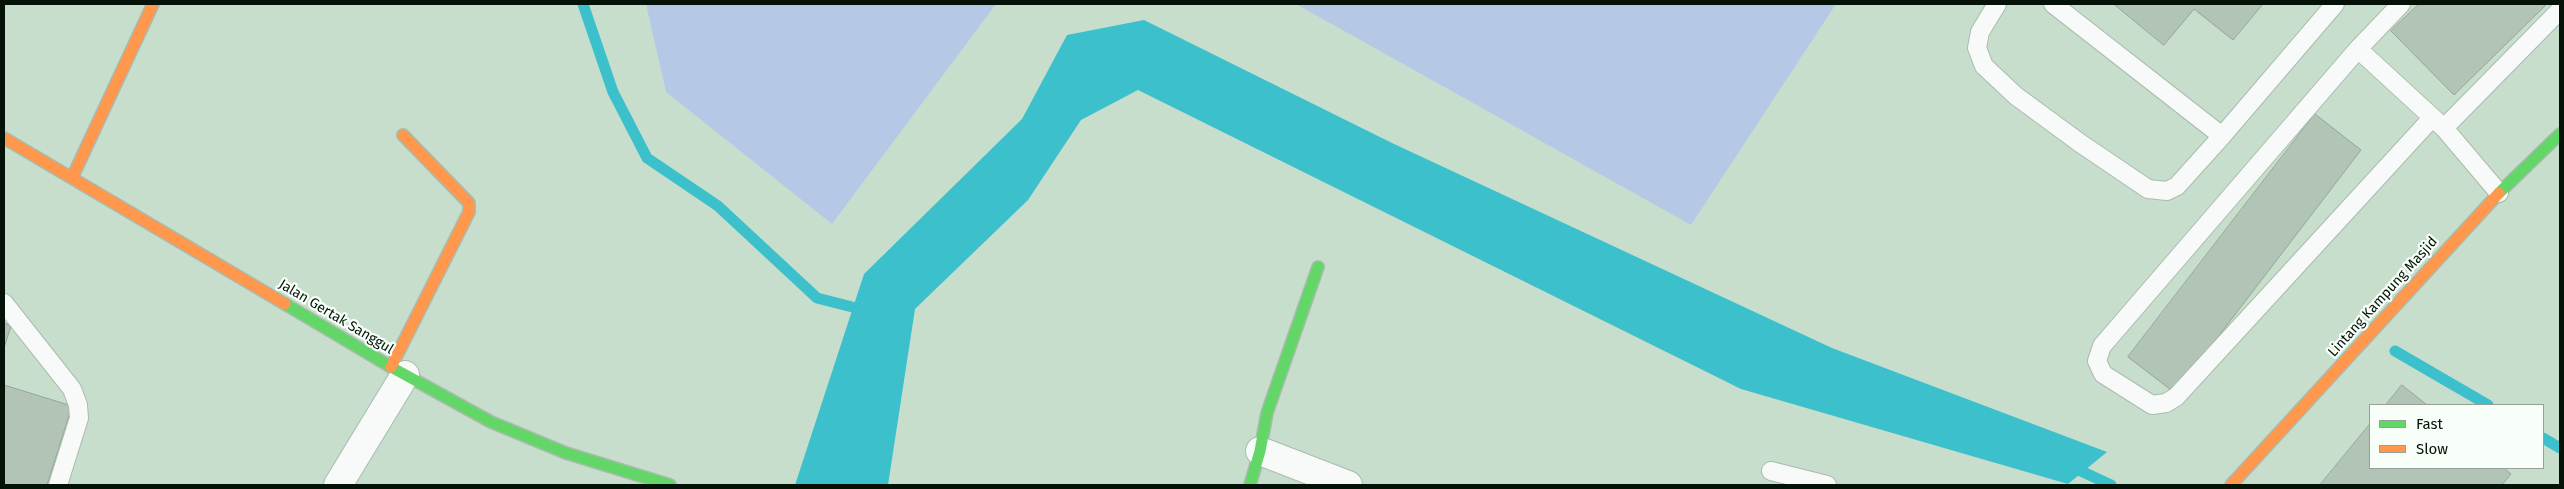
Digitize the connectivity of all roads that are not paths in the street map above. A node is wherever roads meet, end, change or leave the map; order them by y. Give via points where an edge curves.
1 (153, 4) edge
2 (1997, 4) edge
3 (2053, 4) edge
4 (2335, 4) edge
5 (2401, 4) edge
6 (2560, 10) edge
7 (2358, 49) junction
8 (2438, 123) junction
9 (403, 134) dead end
10 (2560, 134) edge
11 (2222, 136) junction
12 (4, 138) edge
13 (72, 178) junction
14 (2499, 193) junction
15 (1318, 267) dead end
16 (4, 303) edge
17 (398, 371) junction
18 (1260, 451) junction
19 (1771, 471) dead end
20 (58, 485) edge
21 (338, 485) edge
22 (670, 485) edge
23 (1250, 485) edge
24 (1348, 485) edge
25 (1827, 485) edge
26 (2231, 485) edge

1 - 13 street
2 - 11 lane via 1980,32 1977,48 1984,66 2016,96 2148,189 2167,191 2177,186
3 - 11 lane
4 - 11 lane
5 - 7 lane
6 - 8 lane
7 - 8 lane
7 - 8 lane via 2102,346 2097,361 2103,374 2152,405 2166,403 2176,397
8 - 14 lane
9 - 17 street via 469,203 469,212
10 - 14 street, Lintang Kampung Masjid
12 - 13 street, Jalan Gertak Sanggul
13 - 17 street, Jalan Gertak Sanggul
14 - 26 street, Lintang Kampung Masjid
15 - 18 street via 1267,413
16 - 20 lane via 72,389 78,405 79,418
17 - 21 street
17 - 22 street, Jalan Gertak Sanggul via 500,425 566,453
18 - 23 street
18 - 24 street
19 - 25 lane

